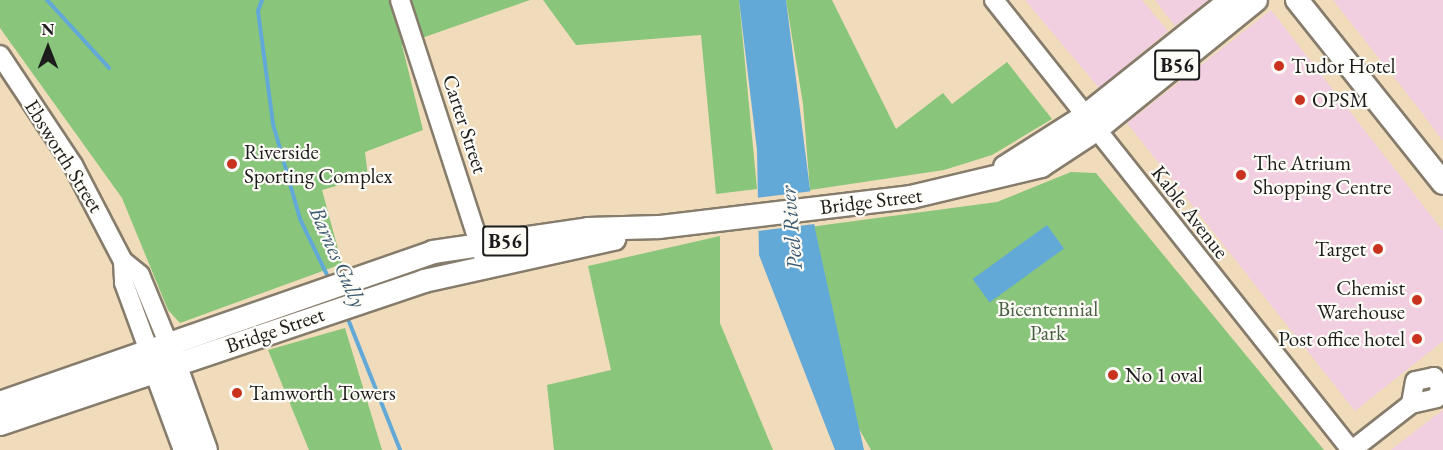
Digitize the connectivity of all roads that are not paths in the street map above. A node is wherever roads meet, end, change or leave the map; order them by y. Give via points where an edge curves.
1 (400, 0) edge
2 (994, 0) edge
3 (1232, 0) edge
4 (1256, 0) edge
5 (1297, 0) edge
6 (0, 55) edge
7 (1091, 123) junction
8 (1443, 183) edge
9 (483, 254) junction
10 (162, 357) junction
11 (0, 403) edge
12 (1411, 404) dead end
13 (0, 424) edge
14 (185, 450) edge
15 (206, 450) edge
16 (1351, 450) edge

1 - 9 street, Carter Street
2 - 7 street, Kable Avenue
3 - 7 main road, B56
4 - 7 main road, B56
5 - 8 main road
6 - 10 street, Ebsworth Street via 73,165 123,261 140,275
7 - 9 main road, Bridge Street / B56 via 1041,166 975,184 911,197 659,227
7 - 16 street, Kable Avenue
9 - 10 main road, Bridge Street / B56 via 365,300 208,353
9 - 10 main road, Bridge Street / B56 via 354,277 199,332
10 - 11 main road, Bridge Street / B56
10 - 13 main road, Bridge Street / B56
10 - 14 main road, Ebsworth Street
10 - 15 main road, Ebsworth Street
12 - 16 street

